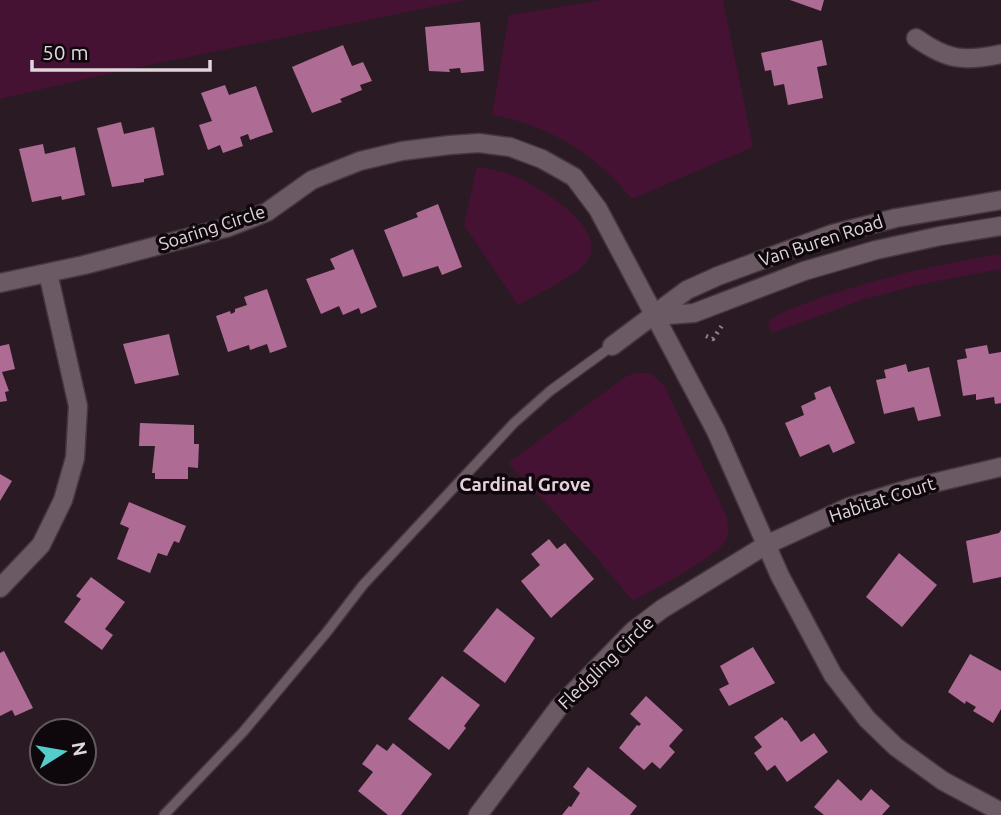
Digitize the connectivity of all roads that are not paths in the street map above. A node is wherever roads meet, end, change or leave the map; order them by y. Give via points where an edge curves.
1 (916, 37) dead end
2 (1001, 54) edge
3 (1001, 201) edge
4 (1001, 226) edge
5 (48, 273) junction
6 (0, 283) edge
7 (655, 316) junction
8 (612, 346) joint
9 (1001, 467) edge
10 (766, 545) junction
11 (0, 588) edge
12 (1001, 812) edge
13 (164, 815) edge
14 (478, 815) edge

1 - 2 street via 954,58
3 - 7 street, Van Buren Road via 832,234 687,289
4 - 7 street, Van Buren Road via 876,250 804,271 694,313
5 - 6 street, Soaring Circle
5 - 7 street, Soaring Circle via 229,227 267,212 312,180 360,161 402,150 479,143 509,147 574,177 598,209
5 - 11 street via 78,406 75,458 63,500 41,545
7 - 8 street, Van Buren Road
7 - 10 street via 716,431
8 - 13 lane via 513,423 438,501 252,721
9 - 10 street, Habitat Court via 849,507
10 - 12 street via 834,675 867,719 943,781
10 - 14 street, Fledgling Circle via 633,631 559,707

